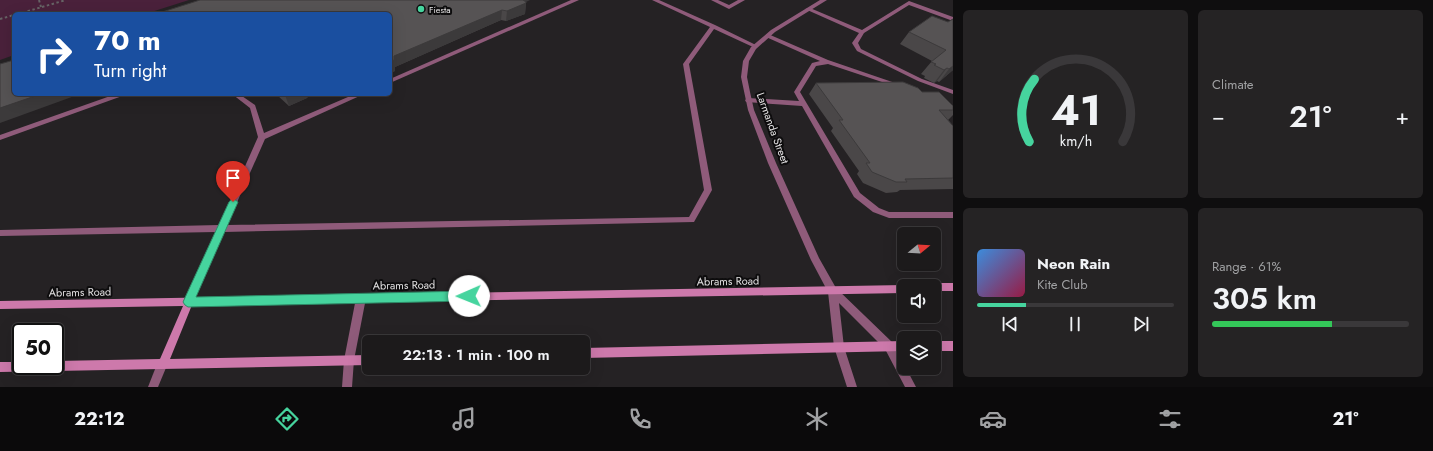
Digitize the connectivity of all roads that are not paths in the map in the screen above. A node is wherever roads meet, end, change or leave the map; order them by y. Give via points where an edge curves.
1 (576, 0) edge
2 (655, 0) edge
3 (714, 0) edge
4 (742, 0) edge
5 (824, 0) edge
6 (808, 9) junction
7 (953, 19) edge
8 (712, 26) junction
9 (862, 32) junction
10 (768, 36) junction
11 (755, 46) junction
12 (828, 62) junction
13 (392, 80) edge
14 (909, 89) edge
15 (953, 92) edge
16 (117, 96) edge
17 (238, 96) edge
18 (356, 96) edge
19 (748, 100) junction
20 (804, 104) junction
21 (262, 137) junction
22 (0, 138) edge
23 (953, 215) edge
24 (222, 228) junction
25 (0, 233) edge
26 (941, 287) edge
27 (953, 287) edge
28 (897, 289) edge
29 (833, 291) junction
30 (361, 298) junction
31 (188, 302) junction
32 (0, 305) edge
33 (889, 346) junction
34 (897, 346) edge
35 (941, 346) edge
36 (953, 346) edge
37 (839, 347) junction
38 (590, 353) edge
39 (349, 360) junction
40 (362, 360) edge
41 (163, 363) junction
42 (0, 368) edge
43 (153, 387) edge
44 (347, 387) edge
45 (852, 387) edge
46 (912, 387) edge

1 - 13 street
2 - 8 street
3 - 4 street via 730,7
5 - 6 street, Larmanda Street
6 - 9 street
6 - 10 street, Larmanda Street
7 - 9 street via 909,4
8 - 11 street
8 - 24 street via 686,64 708,190 691,220
9 - 15 street via 855,43 859,50 920,80
10 - 11 street, Larmanda Street
10 - 12 street
11 - 19 street, Larmanda Street via 746,61 744,77
12 - 14 street
12 - 20 street via 814,64 806,74 797,92
16 - 22 street
17 - 21 street via 253,108
18 - 21 street
19 - 20 street
19 - 29 street, Larmanda Street via 772,163 815,260
20 - 23 street via 857,195 876,210 889,215
21 - 24 street
24 - 25 street
24 - 31 street
26 - 27 main road
28 - 29 main road, Abrams Road
29 - 30 main road, Abrams Road
29 - 33 street, Larmanda Street
29 - 37 street, Larmanda Street
30 - 31 main road, Abrams Road
30 - 39 street
31 - 32 main road, Abrams Road
31 - 41 main road
33 - 34 main road
33 - 37 main road
33 - 46 street, Larmanda Street
35 - 36 main road
37 - 38 main road
37 - 45 street, Larmanda Street
39 - 40 main road
39 - 41 main road
39 - 44 street
41 - 42 main road
41 - 43 street

